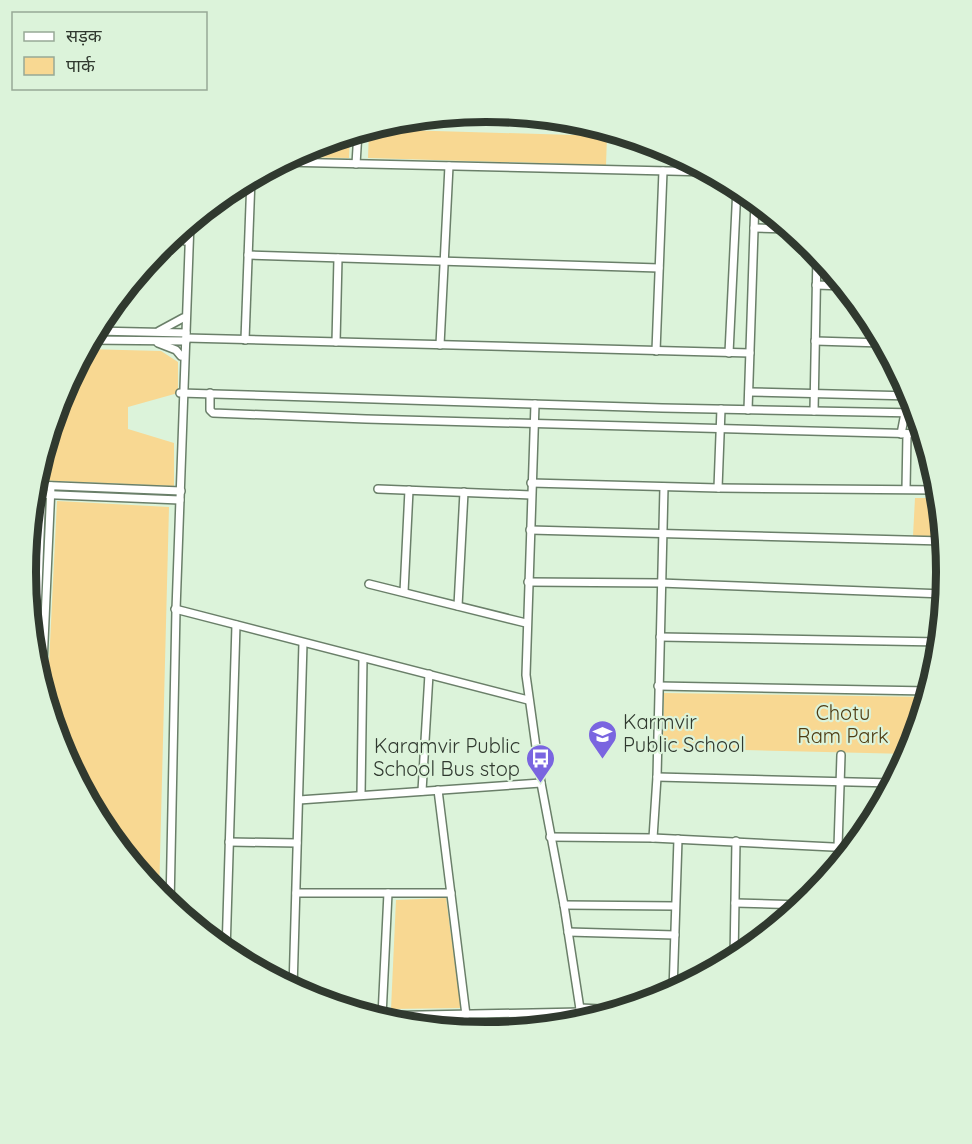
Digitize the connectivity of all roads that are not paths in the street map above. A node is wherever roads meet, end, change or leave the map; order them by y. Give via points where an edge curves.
1 (357, 141) edge
2 (299, 162) edge
3 (356, 164) junction
4 (449, 166) junction
5 (663, 171) junction
6 (692, 172) edge
7 (251, 189) edge
8 (736, 198) edge
9 (755, 211) edge
10 (754, 228) junction
11 (776, 229) edge
12 (187, 236) edge
13 (186, 237) edge
14 (185, 241) joint
15 (248, 255) junction
16 (338, 258) junction
17 (444, 261) junction
18 (817, 267) edge
19 (659, 268) junction
20 (816, 285) junction
21 (833, 286) edge
22 (183, 318) junction
23 (105, 332) edge
24 (149, 337) junction
25 (184, 337) junction
26 (101, 339) edge
27 (245, 340) junction
28 (814, 341) junction
29 (336, 342) junction
30 (873, 343) edge
31 (440, 345) junction
32 (656, 351) junction
33 (729, 353) junction
34 (750, 353) junction
35 (181, 356) junction
36 (749, 392) junction
37 (182, 393) junction
38 (210, 393) junction
39 (813, 394) junction
40 (900, 396) edge
41 (535, 404) junction
42 (721, 409) junction
43 (748, 410) junction
44 (814, 411) junction
45 (905, 413) joint
46 (534, 424) junction
47 (721, 429) junction
48 (904, 434) junction
49 (914, 434) edge
50 (531, 483) junction
51 (45, 486) edge
52 (51, 486) junction
53 (664, 487) junction
54 (718, 488) junction
55 (378, 489) dead end
56 (906, 489) junction
57 (178, 490) junction
58 (409, 490) junction
59 (928, 490) edge
60 (464, 492) junction
61 (43, 494) edge
62 (51, 495) junction
63 (531, 495) junction
64 (178, 500) junction
65 (42, 504) edge
66 (530, 530) junction
67 (663, 534) junction
68 (935, 541) edge
69 (528, 582) junction
70 (660, 583) junction
71 (369, 584) dead end
72 (404, 592) junction
73 (935, 594) edge
74 (37, 605) edge
75 (458, 606) junction
76 (174, 609) junction
77 (526, 623) junction
78 (236, 625) junction
79 (660, 637) junction
80 (930, 642) edge
81 (303, 643) junction
82 (44, 652) edge
83 (363, 658) junction
84 (429, 674) junction
85 (658, 686) junction
86 (920, 691) edge
87 (528, 700) junction
88 (841, 755) dead end
89 (657, 777) junction
90 (840, 782) junction
91 (542, 783) junction
92 (884, 783) edge
93 (438, 790) junction
94 (422, 791) junction
95 (361, 795) junction
96 (298, 800) junction
97 (550, 837) junction
98 (652, 838) junction
99 (678, 839) junction
100 (229, 842) junction
101 (736, 842) junction
102 (297, 843) junction
103 (838, 847) junction
104 (842, 847) edge
105 (166, 888) edge
106 (170, 892) edge
107 (296, 892) junction
108 (388, 893) junction
109 (451, 893) junction
110 (735, 903) junction
111 (790, 904) edge
112 (564, 905) junction
113 (675, 906) junction
114 (568, 932) junction
115 (675, 935) junction
116 (226, 939) edge
117 (734, 947) edge
118 (293, 979) edge
119 (673, 981) edge
120 (382, 1010) edge
121 (580, 1010) junction
122 (588, 1010) edge
123 (466, 1015) junction
124 (413, 1016) edge

1 - 3 street
2 - 3 street
3 - 4 street
4 - 5 street
4 - 17 street
5 - 6 street
5 - 19 street
7 - 15 street
8 - 33 street
9 - 10 street
10 - 11 street
10 - 34 street
12 - 25 street
13 - 14 street
14 - 22 street
15 - 16 street
15 - 27 street
16 - 17 street
16 - 29 street
17 - 19 street
17 - 31 street
18 - 20 street
19 - 32 street
20 - 21 street
20 - 28 street
22 - 24 street
22 - 25 street
23 - 24 street
24 - 25 street
24 - 26 street
24 - 35 street
25 - 27 street
25 - 35 street
25 - 37 street
27 - 29 street
28 - 30 street
28 - 39 street
29 - 31 street
31 - 32 street
32 - 33 street
33 - 34 street
34 - 36 street
35 - 37 street
36 - 39 street
36 - 43 street
37 - 38 street
37 - 57 street
38 - 41 street
38 - 46 street via 213,413
39 - 40 street
39 - 44 street
41 - 42 street
41 - 46 street
42 - 43 street
42 - 47 street
43 - 44 street
44 - 45 street
45 - 48 street
46 - 47 street
46 - 50 street
47 - 48 street
47 - 54 street
48 - 49 street
48 - 56 street
50 - 53 street
50 - 63 street
51 - 52 street
52 - 57 street
52 - 62 street
53 - 54 street
53 - 67 street
54 - 56 street
55 - 58 street
56 - 59 street
57 - 64 street
58 - 60 street
58 - 72 street
60 - 63 street
60 - 75 street
61 - 62 street
62 - 64 street
62 - 82 street
63 - 66 street
64 - 76 street
65 - 74 street
66 - 67 street
66 - 69 street
67 - 68 street
67 - 70 street
69 - 70 street
69 - 77 street
70 - 73 street
70 - 79 street
71 - 72 street
72 - 75 street
75 - 77 street
76 - 78 street
76 - 105 street
76 - 106 street
77 - 87 street
78 - 81 street
78 - 100 street
79 - 80 street
79 - 85 street
81 - 83 street
81 - 96 street
83 - 84 street
83 - 95 street
84 - 87 street
84 - 94 street
85 - 86 street
85 - 89 street
87 - 91 street
88 - 90 street
89 - 90 street
89 - 98 street
90 - 92 street
90 - 103 street
91 - 93 street
91 - 97 street
93 - 94 street
93 - 109 street
94 - 95 street
95 - 96 street
96 - 102 street
97 - 98 street
97 - 112 street
98 - 99 street
99 - 101 street
99 - 113 street
100 - 102 street
100 - 116 street
101 - 103 street
101 - 110 street
102 - 107 street
103 - 104 street
107 - 108 street
107 - 118 street
108 - 109 street
108 - 120 street
109 - 123 street
110 - 111 street
110 - 117 street
112 - 113 street
112 - 114 street
113 - 115 street
114 - 115 street
114 - 121 street
115 - 119 street
121 - 122 street
121 - 123 street
123 - 124 street

